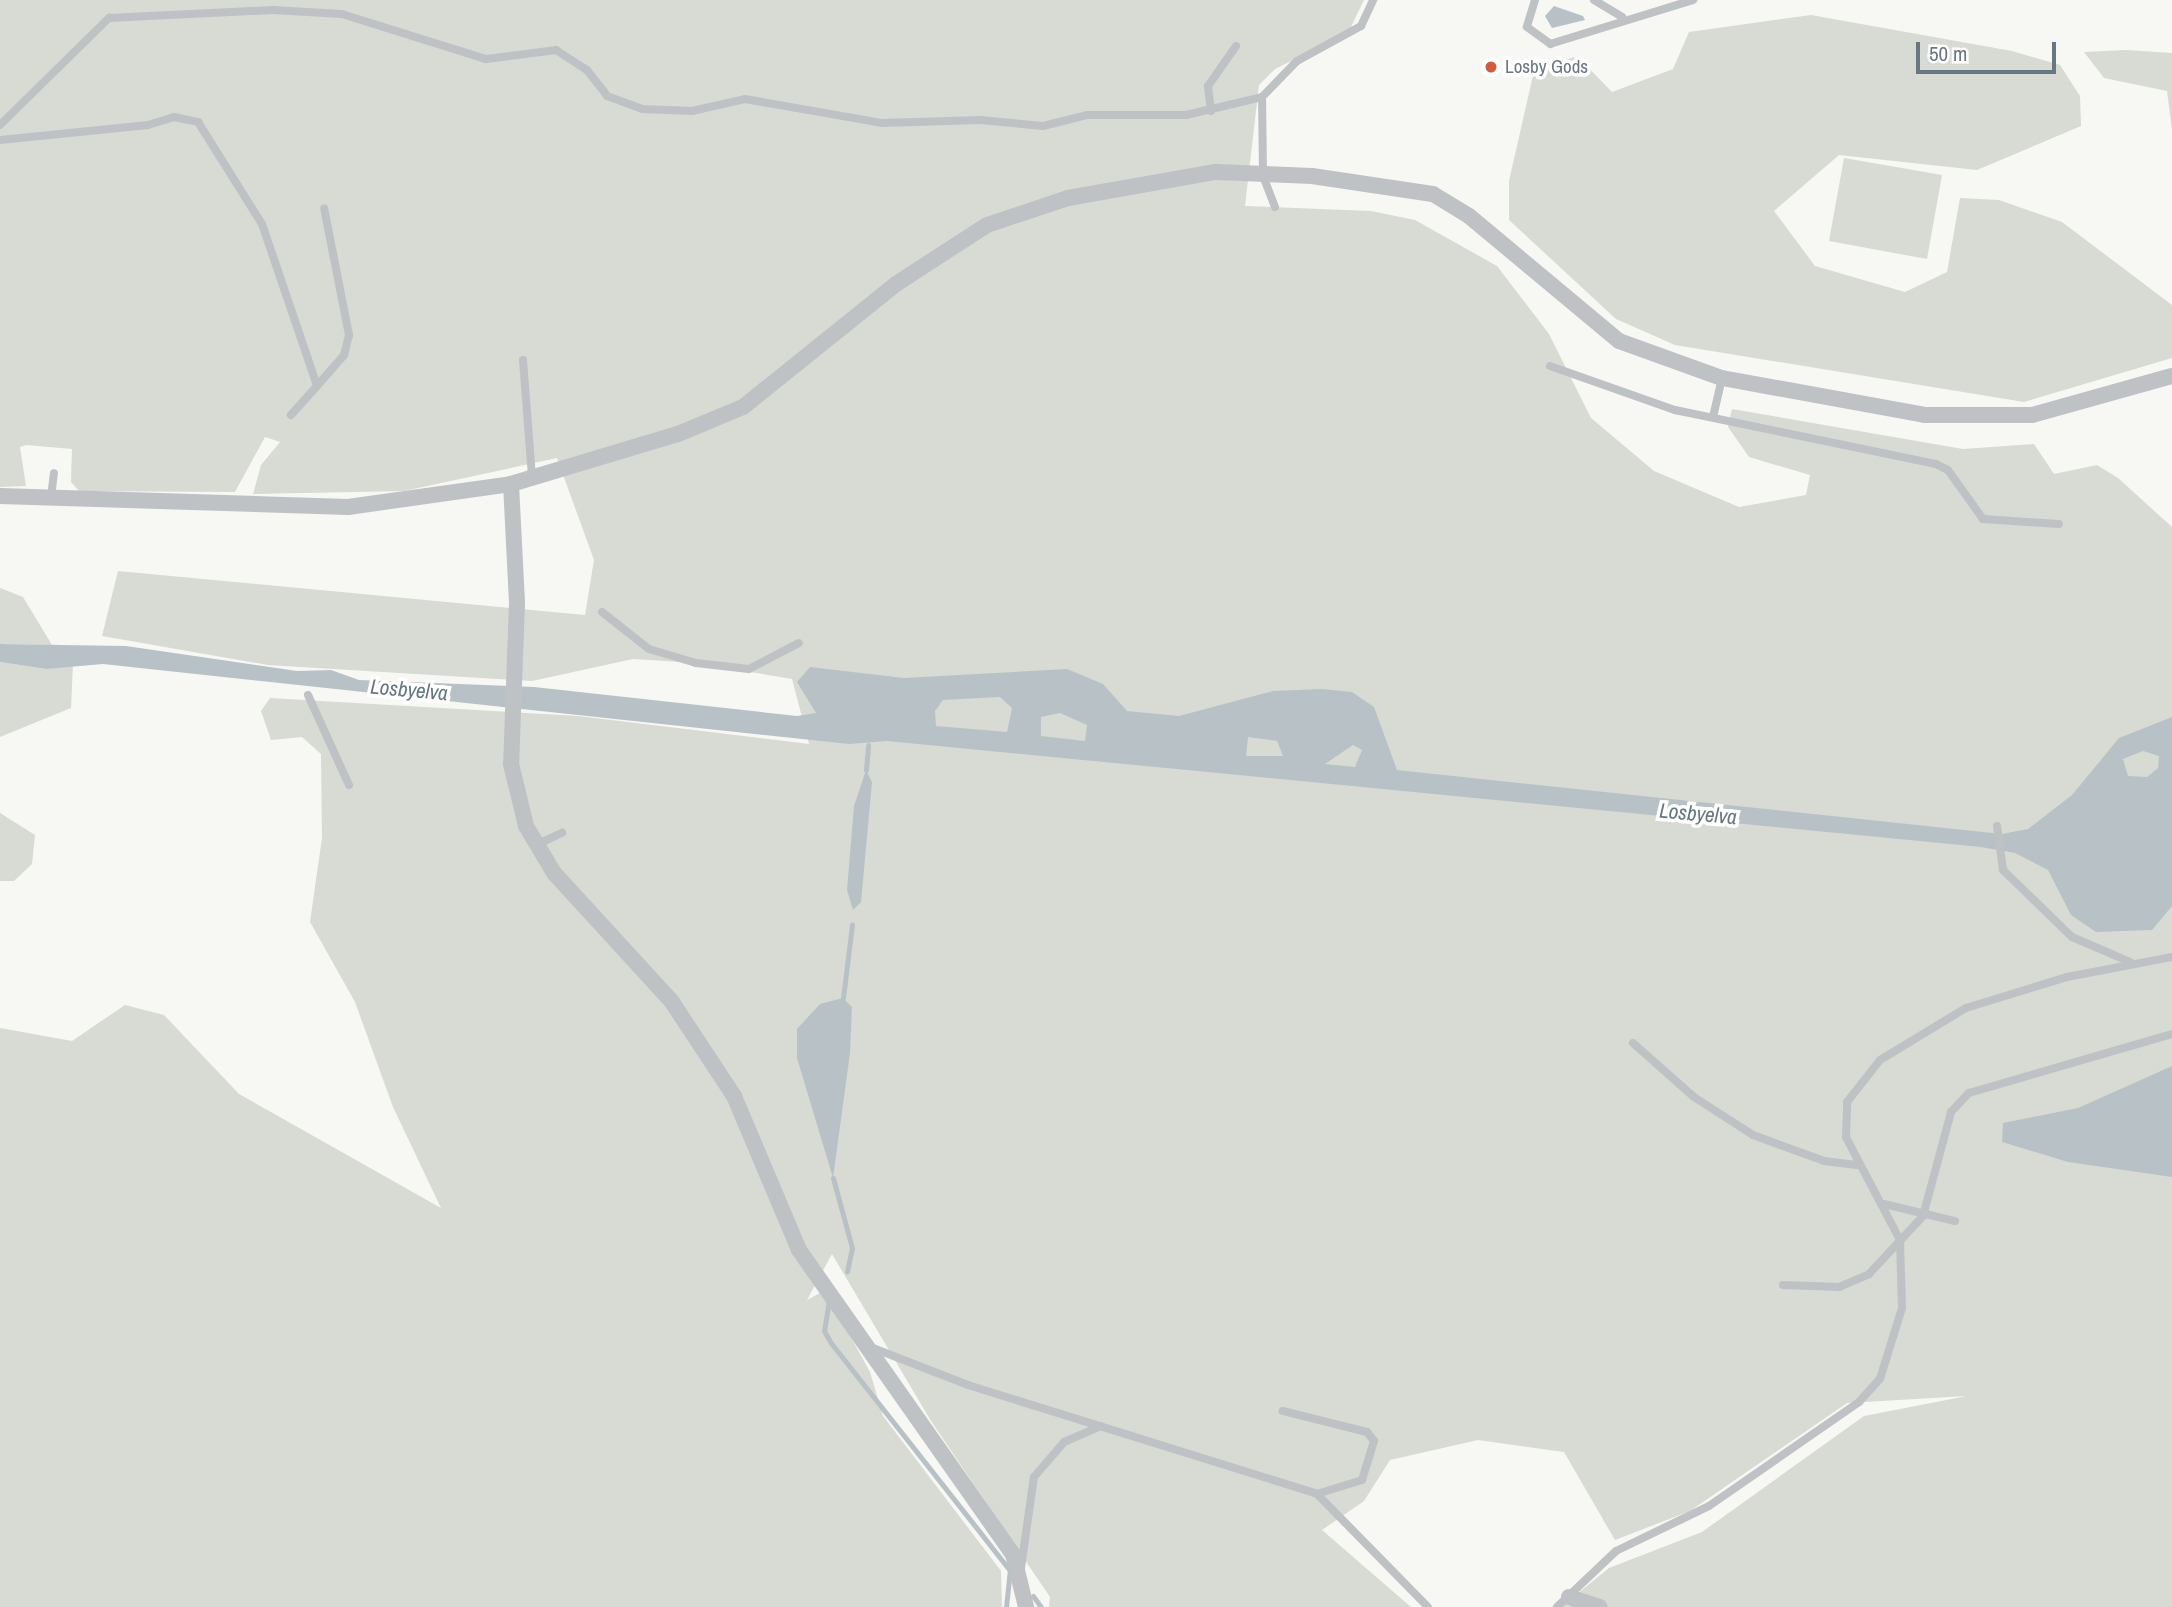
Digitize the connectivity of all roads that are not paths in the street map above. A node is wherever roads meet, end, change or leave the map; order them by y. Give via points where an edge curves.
1 (1373, 0) edge
2 (1535, 0) edge
3 (1594, 0) edge
4 (1693, 0) edge
5 (1622, 17) junction
6 (1236, 46) dead end
7 (1262, 97) junction
8 (1211, 111) junction
9 (0, 125) edge
10 (0, 140) edge
11 (1263, 175) junction
12 (1275, 207) dead end
13 (324, 208) dead end
14 (523, 360) dead end
15 (1550, 366) dead end
16 (2172, 376) edge
17 (1722, 378) junction
18 (317, 386) junction
19 (292, 415) dead end
20 (1713, 417) junction
21 (54, 473) dead end
22 (532, 478) junction
23 (511, 484) junction
24 (0, 496) edge
25 (51, 497) junction
26 (2059, 524) dead end
27 (602, 612) dead end
28 (799, 643) dead end
29 (308, 695) dead end
30 (349, 785) dead end
31 (1997, 826) dead end
32 (562, 833) dead end
33 (536, 845) junction
34 (2172, 957) edge
35 (2130, 962) junction
36 (2172, 1034) edge
37 (1633, 1043) dead end
38 (1857, 1165) junction
39 (1884, 1204) junction
40 (1923, 1216) junction
41 (1955, 1222) dead end
42 (1900, 1240) junction
43 (1783, 1285) dead end
44 (873, 1348) junction
45 (1283, 1411) dead end
46 (1101, 1426) junction
47 (1317, 1494) junction
48 (1021, 1569) junction
49 (1563, 1602) edge
50 (1026, 1607) edge
51 (1428, 1607) edge
52 (1599, 1607) edge

1 - 7 lane via 1361,26 1297,61
2 - 5 lane via 1527,27 1550,44
3 - 5 lane
4 - 5 lane
6 - 8 lane via 1208,86
7 - 8 lane
7 - 11 lane
8 - 9 lane via 1087,115 1044,126 981,120 883,123 745,99 692,111 642,109 607,96 587,70 556,50 474,57 342,13 273,9 109,18
10 - 18 lane via 148,125 174,117 198,122 262,224
11 - 12 lane
11 - 17 street via 1433,194 1469,216 1619,341
11 - 22 street via 1178,177 1068,198 987,225 896,284 743,407 678,434
13 - 18 lane via 349,335 344,355
14 - 22 lane
15 - 20 lane
16 - 17 street via 2032,415 1925,415
17 - 20 lane
18 - 19 lane
20 - 26 lane via 1936,464 1948,470 1983,519
21 - 25 lane
22 - 23 street
23 - 25 street via 348,507
23 - 33 street via 513,776
24 - 25 street
27 - 28 lane via 649,649 696,663 749,669
29 - 30 lane
31 - 35 lane via 1997,858 2071,937
32 - 33 lane
33 - 44 street via 559,880 646,969 696,1038 760,1146 799,1250
34 - 35 lane
35 - 38 lane via 1966,1008 1880,1060 1847,1102 1846,1137
36 - 40 lane via 1969,1093 1951,1112
37 - 38 lane via 1694,1097 1753,1135 1824,1161
38 - 39 lane
39 - 40 lane
39 - 42 lane
40 - 41 lane
40 - 42 lane
42 - 43 lane via 1853,1283
42 - 49 lane via 1902,1308 1888,1363 1871,1391 1709,1506 1616,1551
44 - 46 lane
44 - 48 street via 903,1404
45 - 47 lane via 1352,1425 1374,1441 1362,1480
46 - 47 lane
46 - 48 lane via 1064,1442 1034,1477
47 - 51 lane
48 - 50 street
49 - 52 street

